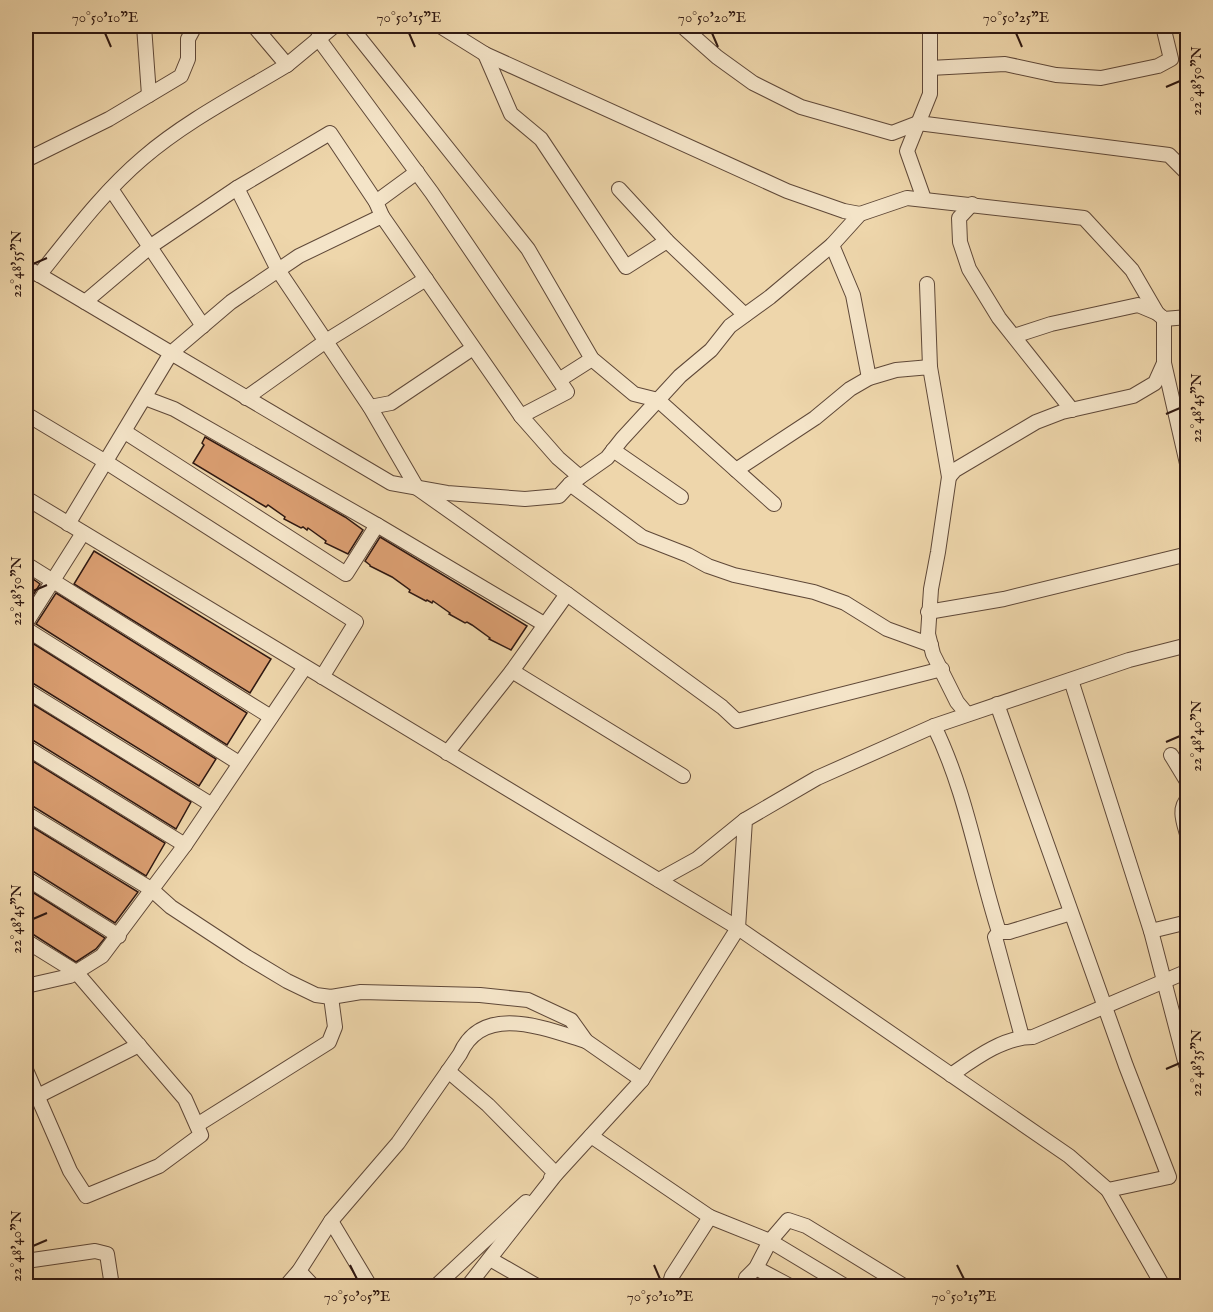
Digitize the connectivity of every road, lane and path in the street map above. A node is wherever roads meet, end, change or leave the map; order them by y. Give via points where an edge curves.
1 (144, 26) edge
2 (195, 26) edge
3 (254, 26) edge
4 (334, 26) edge
5 (350, 26) edge
6 (440, 26) edge
7 (682, 26) edge
8 (930, 26) edge
9 (1163, 26) edge
10 (318, 38) junction
11 (485, 54) junction
12 (286, 65) junction
13 (930, 68) junction
14 (149, 95) junction
15 (918, 123) junction
16 (26, 160) edge
17 (1185, 171) dead end
18 (417, 172) junction
19 (237, 188) junction
20 (111, 189) junction
21 (619, 189) dead end
22 (924, 199) junction
23 (376, 202) junction
24 (972, 204) junction
25 (860, 214) junction
26 (382, 216) junction
27 (667, 242) junction
28 (832, 245) junction
29 (151, 246) junction
30 (26, 267) edge
31 (278, 270) junction
32 (39, 275) junction
33 (426, 279) junction
34 (927, 284) dead end
35 (85, 302) junction
36 (745, 315) junction
37 (1160, 316) junction
38 (1188, 318) edge
39 (203, 326) junction
40 (1014, 336) junction
41 (326, 341) junction
42 (473, 348) junction
43 (171, 353) junction
44 (592, 359) junction
45 (1164, 363) junction
46 (930, 367) junction
47 (869, 378) junction
48 (558, 380) junction
49 (145, 398) junction
50 (246, 398) junction
51 (658, 400) junction
52 (370, 407) junction
53 (1072, 411) junction
54 (26, 414) edge
55 (520, 416) junction
56 (124, 432) junction
57 (613, 450) junction
58 (106, 462) junction
59 (1188, 468) edge
60 (736, 470) junction
61 (949, 477) junction
62 (575, 480) junction
63 (417, 488) junction
64 (681, 497) dead end
65 (26, 498) edge
66 (774, 504) dead end
67 (68, 524) junction
68 (377, 525) junction
69 (83, 533) junction
70 (1188, 554) edge
71 (26, 564) edge
72 (53, 581) junction
73 (567, 594) junction
74 (928, 612) junction
75 (26, 623) edge
76 (544, 624) junction
77 (26, 629) edge
78 (931, 645) junction
79 (1188, 645) edge
80 (304, 667) junction
81 (942, 669) junction
82 (512, 671) junction
83 (322, 677) junction
84 (1071, 680) junction
85 (26, 690) edge
86 (997, 704) junction
87 (967, 714) junction
88 (271, 717) junction
89 (933, 726) junction
90 (26, 747) edge
91 (447, 753) junction
92 (1171, 755) dead end
93 (239, 763) junction
94 (683, 776) dead end
95 (1188, 783) edge
96 (1188, 799) edge
97 (212, 805) junction
98 (26, 813) edge
99 (745, 820) junction
100 (1188, 838) edge
101 (185, 845) junction
102 (26, 878) edge
103 (659, 880) junction
104 (151, 889) junction
105 (1071, 913) junction
106 (1188, 922) edge
107 (738, 928) junction
108 (1151, 931) junction
109 (999, 932) junction
110 (119, 936) junction
111 (26, 941) edge
112 (1188, 971) edge
113 (76, 972) junction
114 (1164, 980) junction
115 (26, 986) edge
116 (331, 997) junction
117 (1105, 1007) junction
118 (1022, 1037) junction
119 (586, 1041) junction
120 (139, 1045) junction
121 (1186, 1065) dead end
122 (26, 1070) edge
123 (448, 1071) junction
124 (951, 1075) junction
125 (642, 1080) junction
126 (31, 1099) edge
127 (196, 1125) junction
128 (591, 1136) junction
129 (556, 1174) junction
130 (1108, 1190) junction
131 (710, 1217) junction
132 (331, 1221) junction
133 (770, 1241) junction
134 (490, 1259) junction
135 (26, 1262) edge
136 (756, 1268) junction
137 (298, 1271) junction
138 (669, 1286) edge
139 (112, 1287) edge
140 (286, 1287) edge
141 (313, 1287) edge
142 (370, 1287) edge
143 (436, 1287) edge
144 (468, 1287) edge
145 (537, 1287) edge
146 (745, 1287) edge
147 (790, 1287) edge
148 (845, 1287) edge
149 (904, 1287) edge
150 (1163, 1287) edge

1 - 14 street
2 - 14 street via 188,39 188,60 181,76
3 - 12 street
4 - 10 street
5 - 44 street via 528,249
6 - 11 street
7 - 15 street via 753,83 801,107 892,133
8 - 13 street
9 - 13 street via 1171,59 1158,66 1101,78 1056,75 1005,64
10 - 12 street
10 - 18 street
11 - 25 street via 787,191
11 - 27 street via 512,114 541,139 626,267
12 - 20 street via 178,132
13 - 15 street via 930,94
14 - 16 street
15 - 17 street via 1169,155
15 - 22 street via 907,151
18 - 23 street
18 - 48 street
19 - 23 street via 330,133
19 - 29 street
19 - 31 street
20 - 29 street
20 - 32 street
21 - 27 street
22 - 24 street
22 - 25 street via 907,198
23 - 26 street
24 - 37 street via 1084,218 1132,270
24 - 40 street via 959,218 960,242 969,269
25 - 28 street
26 - 31 street
26 - 33 street
27 - 36 street
28 - 36 street
28 - 47 street via 853,295
29 - 35 street
29 - 39 street
30 - 32 street
31 - 39 street
31 - 41 street
32 - 35 street
33 - 41 street
33 - 42 street
34 - 46 street
35 - 43 street
36 - 51 street
37 - 38 street
37 - 40 street via 1138,305
37 - 45 street
39 - 43 street
40 - 53 street
41 - 50 street
41 - 52 street
42 - 52 street via 391,403
42 - 55 street
43 - 49 street
43 - 50 street
44 - 48 street
44 - 51 street via 634,394
45 - 53 street via 1155,383 1133,396
45 - 59 street
46 - 47 street via 896,370
46 - 61 street
47 - 60 street
48 - 55 street via 567,392
49 - 56 street
49 - 68 street via 174,409
50 - 63 street via 391,483
51 - 57 street
51 - 60 street
52 - 63 street
53 - 61 street via 1036,422 954,470
54 - 58 street
55 - 62 street
56 - 58 street
56 - 68 street via 346,574
57 - 62 street
57 - 64 street
58 - 67 street
58 - 83 street via 356,622
60 - 66 street
61 - 74 street
62 - 63 street via 560,496 525,499
62 - 78 street via 642,537 734,575 845,603 887,628
63 - 73 street
65 - 67 street
67 - 69 street
68 - 76 street
69 - 72 street
69 - 80 street
70 - 74 street via 1004,599
71 - 72 street
72 - 75 street
72 - 88 street
73 - 76 street
73 - 81 street via 737,721
74 - 78 street
76 - 82 street
77 - 93 street
78 - 81 street
79 - 84 street
80 - 83 street
80 - 88 street
81 - 87 street
82 - 91 street
82 - 94 street
83 - 91 street
84 - 86 street
84 - 108 street
85 - 97 street
86 - 87 street
86 - 105 street
87 - 89 street
88 - 93 street
89 - 99 street via 817,778
89 - 109 street via 948,755 973,832
90 - 101 street
91 - 103 street
92 - 95 street
93 - 97 street
96 - 100 street via 1181,810
97 - 101 street
98 - 104 street
99 - 103 street via 697,859
99 - 107 street
101 - 104 street
102 - 110 street
103 - 107 street
104 - 110 street
104 - 116 street via 287,981 316,995
105 - 109 street
105 - 117 street
106 - 108 street
107 - 124 street
107 - 125 street
108 - 114 street
109 - 118 street via 995,937
110 - 113 street via 102,956
111 - 113 street
112 - 114 street
113 - 115 street
113 - 120 street
114 - 117 street
114 - 121 street
116 - 119 street via 361,992 528,1000 571,1020
116 - 127 street via 335,1027 329,1042
117 - 118 street via 1033,1037
117 - 130 street via 1169,1178
118 - 124 street via 981,1054
119 - 123 street via 527,1023 481,1028 465,1042
119 - 125 street
120 - 126 street
120 - 127 street via 185,1099
122 - 126 street
123 - 129 street via 488,1105
123 - 132 street via 398,1143
124 - 130 street via 1069,1156
125 - 128 street
126 - 127 street via 86,1196 159,1166 201,1135
128 - 129 street
128 - 131 street
129 - 134 street
129 - 143 street
130 - 150 street
131 - 133 street
131 - 138 street
132 - 137 street
132 - 142 street
133 - 136 street
133 - 148 street
133 - 149 street via 788,1220 806,1226
134 - 144 street
134 - 145 street
135 - 139 street via 95,1251 107,1254
136 - 146 street via 746,1278
136 - 147 street
137 - 140 street
137 - 141 street

